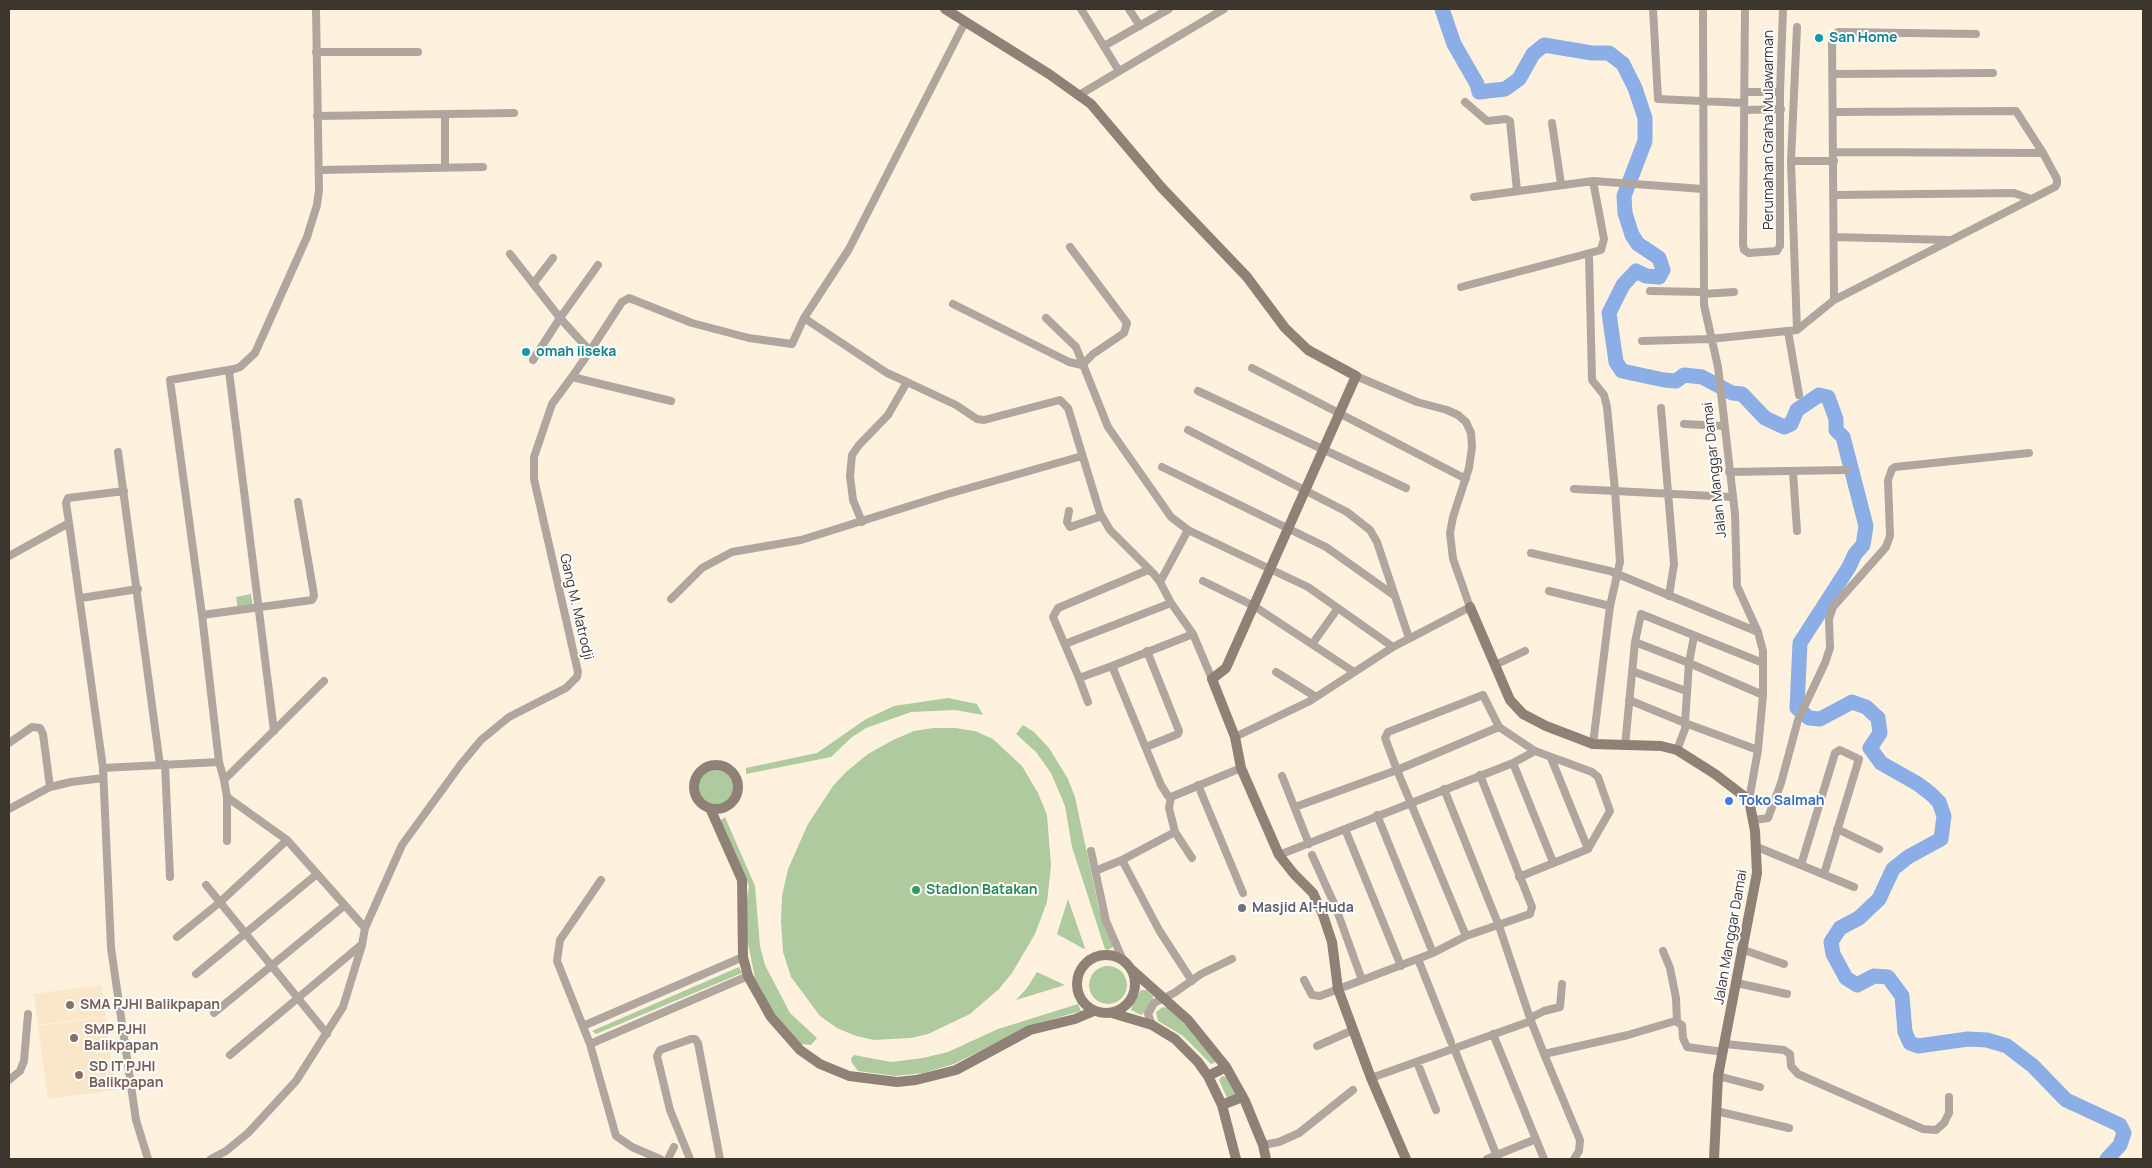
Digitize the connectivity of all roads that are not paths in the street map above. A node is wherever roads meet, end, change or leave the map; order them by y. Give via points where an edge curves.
1 (316, 9) edge
2 (945, 9) edge
3 (1081, 9) edge
4 (1129, 9) edge
5 (1169, 9) edge
6 (1222, 9) edge
7 (1654, 9) edge
8 (1703, 9) edge
9 (1745, 9) edge
10 (1783, 9) edge
11 (965, 22) junction
12 (1140, 26) junction
13 (1798, 27) dead end
14 (1976, 34) dead end
15 (1104, 46) junction
16 (316, 52) junction
17 (418, 52) dead end
18 (1119, 71) junction
19 (1834, 74) junction
20 (1992, 74) dead end
21 (1745, 92) junction
22 (1780, 92) junction
23 (1079, 95) junction
24 (1702, 101) junction
25 (1465, 102) dead end
26 (1744, 106) junction
27 (1781, 109) junction
28 (1834, 112) junction
29 (514, 113) dead end
30 (445, 114) junction
31 (317, 116) junction
32 (1552, 123) dead end
33 (1834, 152) junction
34 (2043, 153) junction
35 (1791, 161) junction
36 (1834, 161) junction
37 (445, 167) junction
38 (483, 167) dead end
39 (319, 170) junction
40 (1593, 180) junction
41 (1561, 184) junction
42 (1703, 189) junction
43 (1517, 191) junction
44 (1834, 195) junction
45 (1474, 197) dead end
46 (2031, 199) junction
47 (1834, 237) junction
48 (1952, 240) junction
49 (1070, 246) dead end
50 (510, 254) dead end
51 (1589, 255) junction
52 (553, 258) dead end
53 (598, 265) dead end
54 (533, 284) junction
55 (1461, 287) dead end
56 (1650, 292) dead end
57 (1734, 292) dead end
58 (1703, 293) junction
59 (1834, 300) junction
60 (953, 304) dead end
61 (560, 318) junction
62 (804, 318) junction
63 (1046, 318) dead end
64 (1797, 330) junction
65 (1788, 331) junction
66 (1710, 339) junction
67 (1642, 341) dead end
68 (590, 351) junction
69 (533, 360) dead end
70 (1082, 365) junction
71 (1252, 368) dead end
72 (229, 371) junction
73 (1356, 376) junction
74 (572, 377) junction
75 (907, 382) junction
76 (1198, 391) dead end
77 (1799, 395) dead end
78 (672, 401) dead end
79 (1661, 408) dead end
80 (1341, 414) junction
81 (1684, 424) dead end
82 (1724, 426) junction
83 (1188, 430) dead end
84 (1324, 450) junction
85 (118, 452) dead end
86 (2029, 453) dead end
87 (1082, 456) junction
88 (1162, 467) dead end
89 (1846, 470) dead end
90 (1729, 472) junction
91 (1793, 472) junction
92 (1466, 479) junction
93 (1406, 488) dead end
94 (1574, 489) dead end
95 (124, 491) junction
96 (1307, 491) junction
97 (1614, 491) junction
98 (1669, 494) junction
99 (1732, 497) junction
100 (298, 502) dead end
101 (1070, 511) dead end
102 (1102, 516) junction
103 (862, 522) junction
104 (69, 523) junction
105 (1188, 530) junction
106 (1289, 530) junction
107 (1797, 531) dead end
108 (1531, 553) dead end
109 (9, 556) edge
110 (1271, 568) junction
111 (1151, 571) junction
112 (1618, 575) junction
113 (1203, 581) dead end
114 (1160, 582) junction
115 (138, 589) junction
116 (1549, 591) dead end
117 (1395, 596) junction
118 (1669, 596) junction
119 (81, 598) junction
120 (672, 599) dead end
121 (1171, 603) junction
122 (1254, 606) junction
123 (1610, 606) junction
124 (1470, 607) junction
125 (260, 608) junction
126 (1338, 608) junction
127 (202, 616) junction
128 (1758, 632) junction
129 (1193, 634) junction
130 (1694, 636) junction
131 (1409, 638) junction
132 (1634, 642) junction
133 (1313, 643) junction
134 (1065, 644) junction
135 (1393, 647) junction
136 (1525, 651) dead end
137 (1147, 652) junction
138 (1763, 662) junction
139 (1689, 663) junction
140 (1495, 665) junction
141 (1112, 666) junction
142 (1632, 671) junction
143 (1276, 672) dead end
144 (1354, 672) junction
145 (1220, 673) junction
146 (1079, 678) junction
147 (324, 680) dead end
148 (1686, 692) junction
149 (1763, 695) junction
150 (1316, 697) junction
151 (1629, 700) junction
152 (1088, 702) dead end
153 (1685, 723) junction
154 (1499, 728) junction
155 (274, 730) junction
156 (1235, 737) junction
157 (9, 743) edge
158 (1593, 744) junction
159 (1624, 746) junction
160 (1146, 747) junction
161 (1677, 750) junction
162 (1758, 750) junction
163 (1535, 751) junction
164 (1551, 758) junction
165 (219, 762) junction
166 (1513, 763) junction
167 (163, 764) junction
168 (102, 768) junction
169 (1241, 768) junction
170 (1397, 770) junction
171 (1480, 775) junction
172 (1282, 776) dead end
173 (104, 778) junction
174 (224, 780) junction
175 (1198, 785) junction
176 (50, 787) junction
177 (1444, 789) junction
178 (227, 797) junction
179 (1171, 798) junction
180 (1749, 800) junction
181 (1411, 803) junction
182 (1295, 807) junction
183 (710, 808) junction
184 (9, 810) edge
185 (1377, 815) junction
186 (1754, 820) junction
187 (1345, 829) junction
188 (1837, 830) junction
189 (1175, 832) junction
190 (287, 840) junction
191 (227, 841) dead end
192 (1309, 844) junction
193 (1757, 848) junction
194 (1588, 849) junction
195 (1879, 849) dead end
196 (1091, 851) dead end
197 (1279, 855) junction
198 (1312, 855) dead end
199 (1192, 858) dead end
200 (1122, 860) junction
201 (1553, 862) junction
202 (1801, 865) junction
203 (1095, 871) junction
204 (316, 874) junction
205 (1824, 874) junction
206 (1520, 876) junction
207 (170, 878) dead end
208 (602, 880) dead end
209 (206, 885) dead end
210 (1854, 887) dead end
211 (1243, 893) dead end
212 (219, 903) junction
213 (344, 906) junction
214 (1499, 926) junction
215 (365, 928) junction
216 (245, 935) junction
217 (1466, 936) junction
218 (177, 937) dead end
219 (362, 945) junction
220 (1741, 949) junction
221 (1664, 951) dead end
222 (1433, 953) junction
223 (743, 957) junction
224 (1232, 958) dead end
225 (1418, 959) junction
226 (1123, 960) junction
227 (1784, 964) dead end
228 (1401, 966) junction
229 (271, 967) junction
230 (1132, 970) junction
231 (196, 974) dead end
232 (748, 976) junction
233 (1304, 980) dead end
234 (1362, 980) junction
235 (1192, 981) junction
236 (1737, 983) junction
237 (1562, 984) dead end
238 (1338, 989) junction
239 (1787, 994) dead end
240 (1163, 997) junction
241 (298, 999) junction
242 (1094, 1010) junction
243 (214, 1013) dead end
244 (1112, 1013) junction
245 (28, 1014) dead end
246 (1529, 1016) junction
247 (1677, 1022) junction
248 (1152, 1025) junction
249 (583, 1026) junction
250 (1353, 1030) junction
251 (327, 1034) junction
252 (1493, 1034) junction
253 (590, 1044) junction
254 (1453, 1045) junction
255 (1317, 1046) dead end
256 (1724, 1048) junction
257 (1544, 1054) junction
258 (230, 1055) dead end
259 (1417, 1062) junction
260 (1226, 1067) junction
261 (1208, 1076) junction
262 (1718, 1076) junction
263 (1371, 1078) junction
264 (9, 1080) edge
265 (1760, 1087) dead end
266 (1353, 1090) dead end
267 (1242, 1097) junction
268 (1949, 1097) dead end
269 (1222, 1105) junction
270 (1436, 1110) dead end
271 (1716, 1111) junction
272 (1789, 1128) dead end
273 (1536, 1138) junction
274 (1263, 1145) junction
275 (674, 1147) dead end
276 (226, 1152) junction
277 (1497, 1157) edge
278 (148, 1159) edge
279 (211, 1159) edge
280 (230, 1159) edge
281 (660, 1159) edge
282 (668, 1159) edge
283 (690, 1159) edge
284 (720, 1159) edge
285 (1236, 1159) edge
286 (1266, 1159) edge
287 (1406, 1159) edge
288 (1487, 1159) edge
289 (1544, 1159) edge
290 (1574, 1159) edge
291 (1714, 1159) edge

1 - 16 street
2 - 11 street
3 - 15 street
4 - 12 street
5 - 12 street
6 - 18 street
7 - 24 street, Perumahan Graha Mulawarman via 1656,96 1661,100
8 - 24 street, Jalan Manggar Damai
9 - 21 street, Perumahan Graha Mulawarman
10 - 22 street, Perumahan Graha Mulawarman
11 - 23 street
11 - 62 street via 849,249
12 - 15 street
13 - 35 street
14 - 19 street via 1838,32 1832,36
15 - 18 street
16 - 17 street
16 - 31 street
18 - 23 street
19 - 20 street
19 - 28 street
21 - 22 street
21 - 26 street, Perumahan Graha Mulawarman
22 - 27 street, Perumahan Graha Mulawarman
23 - 73 street via 1091,104 1162,188 1247,277 1285,328 1308,350
24 - 26 street, Perumahan Graha Mulawarman
24 - 42 street, Jalan Manggar Damai
25 - 43 street via 1487,121 1506,119 1510,122
26 - 27 street
26 - 27 street, Perumahan Graha Mulawarman via 1743,244 1749,253 1777,250 1780,246
28 - 33 street
28 - 34 street via 2016,111
29 - 30 street
30 - 31 street
30 - 37 street
31 - 39 street
32 - 41 street
33 - 34 street
33 - 36 street
34 - 46 street via 2057,184
35 - 36 street
35 - 64 street
36 - 44 street
37 - 38 street
37 - 39 street
39 - 72 street via 317,205 293,273 255,353 240,367
40 - 41 street
40 - 42 street
40 - 51 street via 1604,243 1601,250
41 - 43 street
42 - 58 street, Jalan Manggar Damai
43 - 45 street
44 - 46 street via 2014,193
44 - 47 street
46 - 48 street
47 - 48 street
47 - 59 street
48 - 59 street
49 - 70 street via 1127,323 1124,333
50 - 54 street
51 - 55 street
51 - 97 street via 1592,380 1604,395 1607,407
52 - 54 street
53 - 61 street
54 - 61 street
56 - 58 street
57 - 58 street
58 - 66 street, Jalan Manggar Damai
59 - 64 street
60 - 70 street via 1069,362
61 - 68 street
61 - 69 street
62 - 68 street via 792,344 749,338 692,323 629,298 622,302
62 - 75 street via 887,373
63 - 70 street via 1076,347
64 - 65 street
65 - 66 street
65 - 77 street
66 - 67 street
66 - 82 street, Jalan Manggar Damai via 1718,367
68 - 74 street
70 - 105 street via 1108,427 1171,517
71 - 80 street
72 - 125 street
72 - 127 street via 170,380
73 - 80 street
73 - 92 street via 1458,415 1466,422 1472,448
74 - 78 street
74 - 215 street, Gang M. Matrodji via 552,404 534,456 534,469 577,677 566,688 509,717 476,746 444,784 402,844
75 - 87 street via 984,420 1060,400 1068,408
75 - 103 street via 888,415 852,455 853,500
76 - 84 street
79 - 98 street
80 - 84 street
80 - 92 street
81 - 82 street
82 - 90 street, Jalan Manggar Damai
83 - 96 street
84 - 93 street
84 - 96 street
85 - 95 street
86 - 186 street via 1892,470 1888,480 1890,536 1886,547 1833,608 1828,619 1830,648 1826,663 1798,720 1768,817
87 - 102 street
87 - 103 street
88 - 106 street
89 - 91 street
90 - 91 street
90 - 99 street, Jalan Manggar Damai
91 - 107 street
92 - 124 street via 1450,533 1453,559
94 - 97 street
95 - 104 street via 68,498
95 - 115 street
96 - 106 street
96 - 117 street via 1347,512 1370,530
97 - 98 street
97 - 112 street via 1620,562
98 - 99 street
98 - 118 street via 1674,564
99 - 128 street, Jalan Manggar Damai via 1737,586
100 - 125 street via 314,596 303,603
101 - 102 street via 1066,522 1070,527
102 - 111 street via 1114,534
103 - 120 street via 801,540 732,552 702,568
104 - 109 street
104 - 119 street
105 - 110 street
105 - 114 street
106 - 110 street
106 - 117 street via 1326,547
108 - 112 street
110 - 122 street
110 - 126 street via 1308,587
111 - 114 street
111 - 134 street via 1058,608 1054,618
112 - 118 street
112 - 123 street
113 - 122 street
114 - 121 street
115 - 119 street
115 - 167 street
116 - 123 street
117 - 131 street
118 - 128 street
119 - 168 street
121 - 129 street
121 - 134 street
122 - 133 street
122 - 145 street
123 - 158 street
124 - 131 street
124 - 140 street
125 - 127 street
125 - 155 street
126 - 133 street
126 - 135 street
127 - 165 street
128 - 138 street, Jalan Manggar Damai via 1764,651
129 - 137 street
129 - 145 street
130 - 132 street via 1641,614
130 - 138 street
130 - 139 street
131 - 135 street
132 - 139 street
132 - 142 street
133 - 144 street
134 - 146 street
135 - 144 street
136 - 140 street
137 - 141 street
137 - 160 street via 1179,731
138 - 149 street, Jalan Manggar Damai
139 - 148 street
139 - 149 street
140 - 158 street via 1510,700 1523,714
141 - 146 street
141 - 160 street
142 - 148 street
142 - 151 street
143 - 150 street
144 - 150 street
145 - 156 street
146 - 152 street
147 - 155 street
148 - 153 street
149 - 162 street, Jalan Manggar Damai
150 - 156 street
151 - 153 street
151 - 159 street
153 - 161 street
153 - 162 street
154 - 163 street
154 - 170 street
154 - 170 street via 1484,695 1388,732 1385,738
155 - 174 street
156 - 169 street
157 - 176 street via 32,727 40,728 44,734
158 - 159 street
159 - 161 street via 1661,746
160 - 179 street via 1161,785
161 - 180 street
162 - 180 street, Jalan Manggar Damai
163 - 164 street
163 - 166 street
164 - 194 street
164 - 194 street via 1595,774 1611,808
165 - 167 street
165 - 174 street
166 - 171 street
166 - 201 street
167 - 168 street
167 - 207 street
168 - 173 street
169 - 175 street
169 - 197 street
170 - 181 street
170 - 182 street
171 - 177 street
171 - 206 street
172 - 182 street
173 - 176 street
173 - 278 street via 111,948 136,1120
174 - 178 street
175 - 179 street
175 - 211 street
176 - 184 street
177 - 181 street
177 - 214 street
178 - 190 street
178 - 191 street
179 - 189 street via 1170,818
180 - 186 street, Jalan Manggar Damai
181 - 185 street
181 - 217 street
182 - 192 street
183 - 183 street via 696,795 696,778 705,768 724,766 736,779 738,792 725,807
183 - 223 street via 742,880
185 - 187 street
185 - 222 street
186 - 193 street, Jalan Manggar Damai
187 - 192 street
187 - 228 street
188 - 195 street
188 - 202 street via 1858,758 1840,750 1835,753
188 - 205 street
189 - 199 street
189 - 200 street
190 - 204 street
190 - 212 street
192 - 197 street
193 - 202 street
193 - 220 street, Jalan Manggar Damai via 1757,873
194 - 201 street
196 - 203 street
197 - 238 street via 1313,893 1332,942
198 - 234 street
200 - 203 street
200 - 235 street via 1159,930
201 - 206 street
202 - 205 street
203 - 226 street via 1106,921
204 - 213 street
204 - 216 street
205 - 210 street
206 - 214 street via 1532,910 1530,914
208 - 249 street via 560,940 557,950 557,961
209 - 212 street
212 - 216 street
212 - 218 street
213 - 215 street
213 - 229 street
214 - 217 street
214 - 246 street
215 - 219 street
216 - 229 street
216 - 231 street
217 - 222 street
219 - 241 street
219 - 251 street via 343,1007
220 - 227 street
220 - 236 street, Jalan Manggar Damai
221 - 247 street via 1676,998
222 - 225 street
223 - 232 street
223 - 249 street
224 - 235 street
225 - 228 street
225 - 254 street
226 - 230 street
226 - 242 street via 1096,956 1083,966 1078,991 1086,1006
228 - 234 street
229 - 241 street
229 - 243 street
230 - 240 street
230 - 244 street via 1135,992 1130,1002
232 - 242 street via 771,1017 800,1050 820,1064 849,1076 874,1080 916,1080 950,1072 1030,1030 1074,1019
232 - 253 street
233 - 238 street via 1313,997
234 - 238 street
235 - 240 street via 1174,994
236 - 239 street
236 - 256 street, Jalan Manggar Damai
237 - 246 street via 1560,1007
238 - 250 street
240 - 248 street via 1154,1003 1148,1014
240 - 260 street via 1188,1020
241 - 251 street
241 - 258 street
242 - 244 street
244 - 248 street
245 - 264 street via 24,1061 15,1077
246 - 252 street
246 - 257 street
247 - 256 street via 1682,1025 1687,1047
247 - 257 street
248 - 261 street via 1175,1039
249 - 253 street
250 - 255 street
250 - 263 street
251 - 276 street via 296,1081
252 - 254 street
252 - 273 street
253 - 281 street via 616,1136
254 - 259 street
254 - 277 street
256 - 262 street, Jalan Manggar Damai
256 - 268 street via 1784,1050 1790,1054 1791,1066 1798,1074 1923,1129 1936,1130 1944,1123 1949,1113
257 - 290 street via 1580,1140
259 - 263 street
259 - 270 street
260 - 261 street
260 - 267 street
261 - 269 street
262 - 265 street
262 - 271 street, Jalan Manggar Damai
263 - 287 street
266 - 274 street via 1299,1133
267 - 269 street
267 - 274 street
269 - 285 street
271 - 272 street
271 - 291 street, Jalan Manggar Damai
273 - 277 street
273 - 289 street
274 - 286 street
275 - 282 street
276 - 279 street
276 - 280 street
277 - 288 street
283 - 284 street via 670,1110 657,1056 660,1050 691,1039 698,1043

